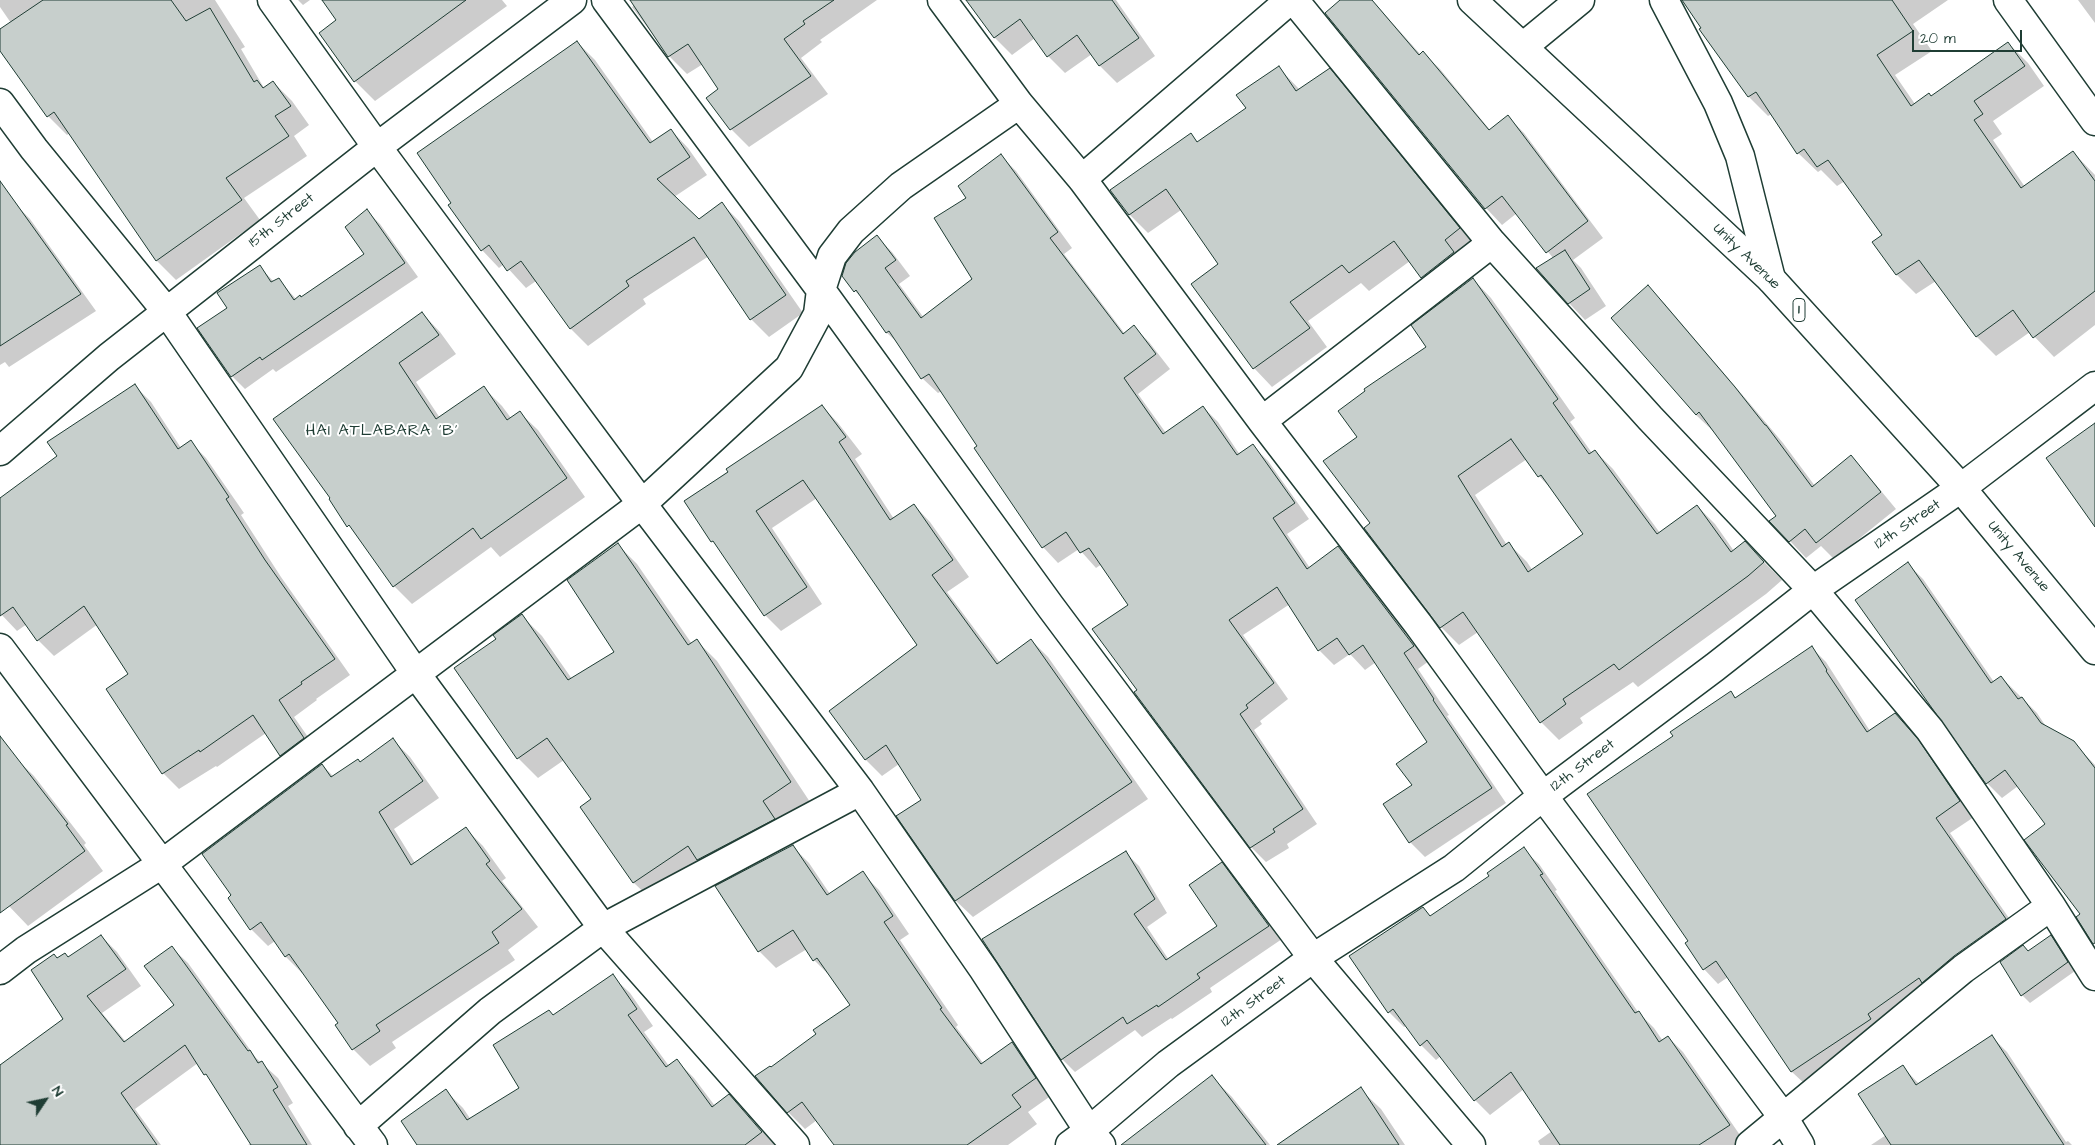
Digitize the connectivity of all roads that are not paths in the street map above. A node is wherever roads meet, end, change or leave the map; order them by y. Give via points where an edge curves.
1 (272, 0) edge
2 (572, 0) edge
3 (606, 0) edge
4 (942, 0) edge
5 (1290, 0) edge
6 (1294, 0) edge
7 (1472, 0) edge
8 (1580, 0) edge
9 (1664, 0) edge
10 (2008, 0) edge
11 (1524, 46) junction
12 (0, 103) edge
13 (1019, 104) junction
14 (2095, 121) edge
15 (377, 147) junction
16 (1082, 179) junction
17 (1492, 243) junction
18 (1771, 279) junction
19 (821, 290) junction
20 (167, 312) junction
21 (2095, 386) edge
22 (1262, 421) junction
23 (0, 452) edge
24 (1961, 488) junction
25 (642, 504) junction
26 (1812, 590) junction
27 (0, 648) edge
28 (2095, 650) edge
29 (416, 674) junction
30 (860, 792) junction
31 (1543, 796) junction
32 (162, 864) junction
33 (2051, 906) junction
34 (603, 928) junction
35 (1313, 958) junction
36 (0, 970) edge
37 (2095, 976) edge
38 (1782, 1117) junction
39 (366, 1135) edge
40 (1087, 1140) edge
41 (794, 1145) edge
42 (1471, 1145) edge
43 (1750, 1145) edge
44 (1800, 1145) edge

1 - 15 street
2 - 15 street, 15th Street
3 - 19 street
4 - 13 street
5 - 16 street
6 - 17 street
7 - 11 street, Unity Avenue / 1
8 - 11 street
9 - 18 street via 1718,103 1740,156
10 - 14 street
11 - 18 street, Unity Avenue / 1
12 - 20 street
13 - 16 street
13 - 19 street via 901,186 851,231 832,256
15 - 20 street, 15th Street
15 - 25 street
16 - 22 street
17 - 22 street
17 - 26 street
18 - 24 street, Unity Avenue / 1
19 - 25 street via 818,314 790,368
19 - 35 street via 1050,606
20 - 23 street, 15th Street via 109,357
20 - 29 street
21 - 24 street, 12th Street
22 - 31 street via 1418,624
24 - 26 street, 12th Street
24 - 28 street, Unity Avenue / 1
25 - 29 street
25 - 30 street
26 - 31 street, 12th Street
26 - 33 street via 1930,730
27 - 32 street
29 - 32 street
29 - 34 street
30 - 34 street
30 - 40 street via 984,970
31 - 35 street, 12th Street via 1454,868
31 - 38 street
32 - 36 street via 26,950
32 - 39 street
33 - 37 street
33 - 38 street via 1963,969
34 - 39 street via 490,1011
34 - 41 street
35 - 40 street, 12th Street via 1168,1064
35 - 42 street
38 - 43 street
38 - 44 street

